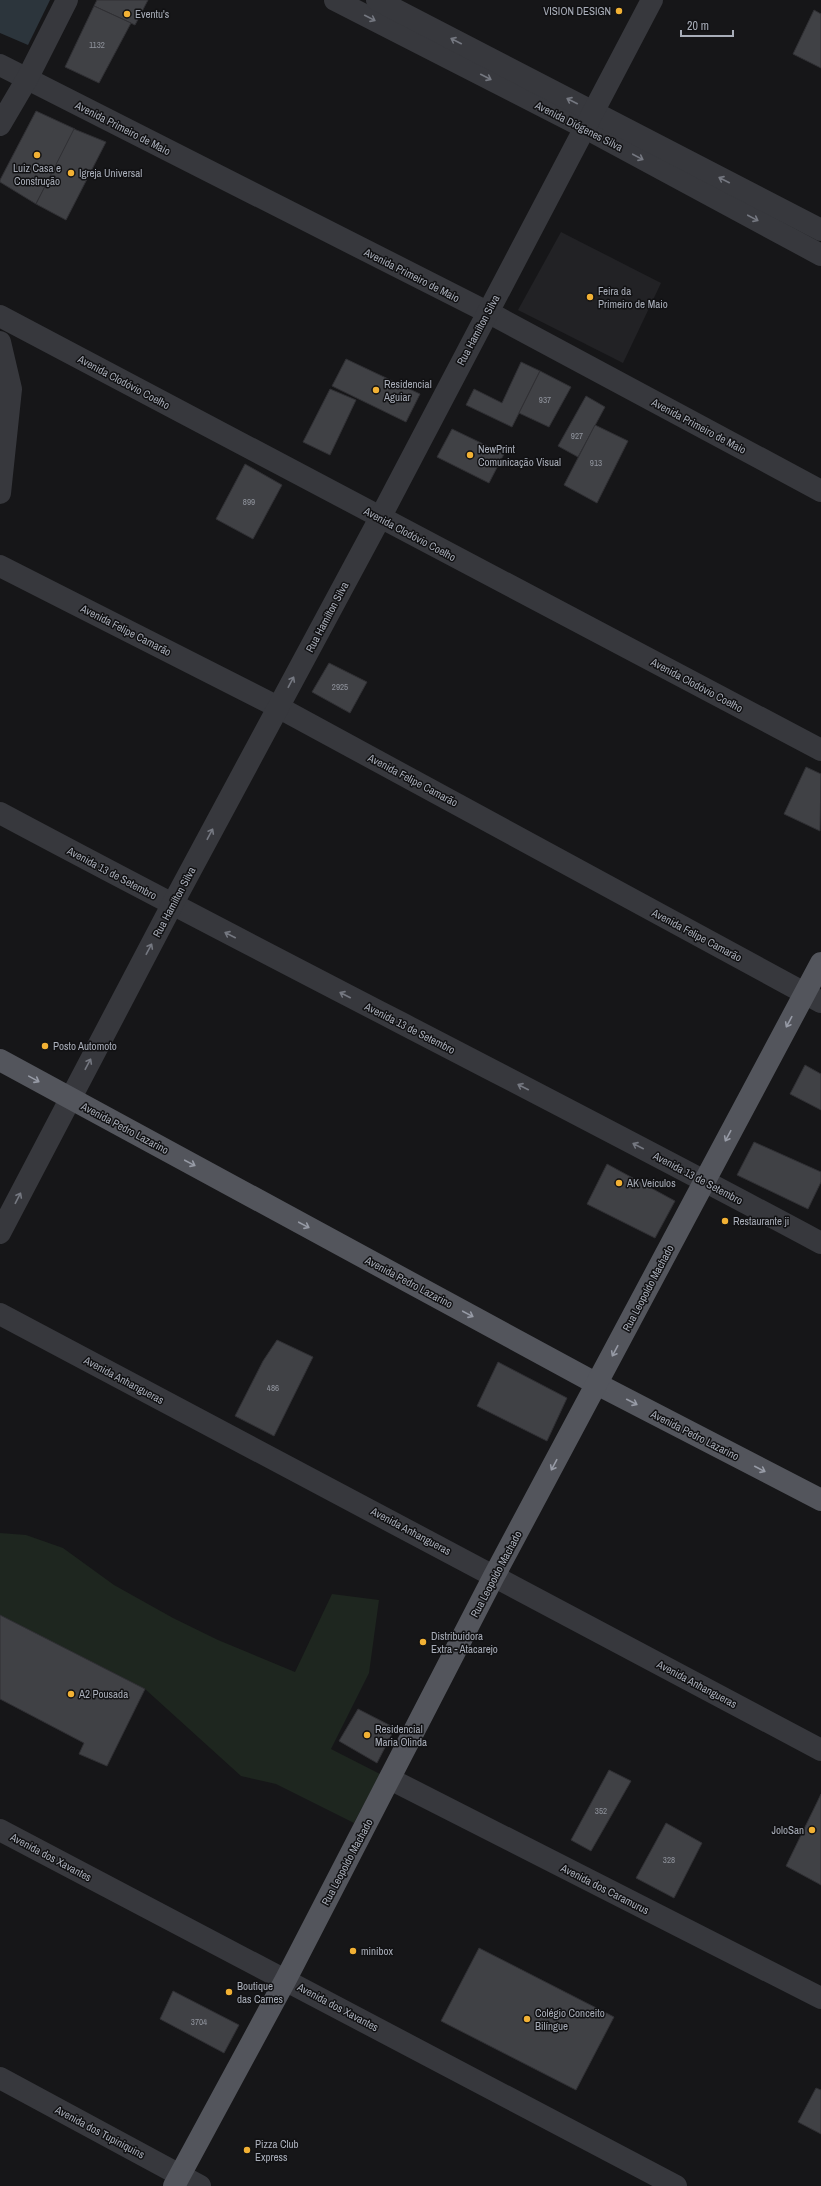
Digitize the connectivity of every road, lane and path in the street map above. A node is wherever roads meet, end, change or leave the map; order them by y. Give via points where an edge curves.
1 (67, 0) edge
2 (335, 0) edge
3 (377, 0) edge
4 (652, 0) edge
5 (12, 71) edge
6 (589, 120) junction
7 (0, 125) edge
8 (821, 230) edge
9 (821, 255) edge
10 (487, 313) junction
11 (0, 316) edge
12 (0, 342) edge
13 (821, 491) edge
14 (0, 493) edge
15 (380, 518) junction
16 (0, 566) edge
17 (278, 707) junction
18 (821, 750) edge
19 (0, 813) edge
20 (172, 905) junction
21 (821, 963) edge
22 (813, 998) edge
23 (0, 1060) edge
24 (70, 1098) junction
25 (704, 1180) junction
26 (0, 1233) edge
27 (821, 1244) edge
28 (0, 1314) edge
29 (597, 1384) junction
30 (821, 1500) edge
31 (494, 1576) junction
32 (821, 1750) edge
33 (390, 1779) junction
34 (0, 1830) edge
35 (286, 1979) junction
36 (821, 1998) edge
37 (0, 2078) edge
38 (177, 2181) edge
39 (200, 2186) edge
40 (676, 2186) edge

1 - 5 street
2 -> 6 street, Avenida Diógenes Silva
6 -> 3 street, Avenida Diógenes Silva
4 - 6 street, Rua Hamilton Silva
5 - 7 street
5 - 10 street, Avenida Primeiro de Maio
8 -> 6 street, Avenida Diógenes Silva
6 -> 9 street, Avenida Diógenes Silva
6 - 10 street, Rua Hamilton Silva
10 - 13 street, Avenida Primeiro de Maio
10 - 15 street, Rua Hamilton Silva
11 - 15 street, Avenida Clodóvio Coelho
12 - 14 street via 11,389
17 -> 15 street, Rua Hamilton Silva
15 - 18 street, Avenida Clodóvio Coelho
16 - 17 street, Avenida Felipe Camarão
20 -> 17 street, Rua Hamilton Silva
17 - 22 street, Avenida Felipe Camarão
19 - 20 street, Avenida 13 de Setembro
24 -> 20 street, Rua Hamilton Silva
25 -> 20 street, Avenida 13 de Setembro
21 - 22 main road, Rua Leopoldo Machado
22 -> 25 main road, Rua Leopoldo Machado
23 -> 24 main road, Avenida Pedro Lazarino
26 -> 24 street, Rua Hamilton Silva
24 -> 29 main road, Avenida Pedro Lazarino
25 - 27 street, Avenida 13 de Setembro
25 -> 29 main road, Rua Leopoldo Machado
28 - 31 street, Avenida Anhangueras
29 -> 30 main road, Avenida Pedro Lazarino
29 -> 31 main road, Rua Leopoldo Machado
31 - 32 street, Avenida Anhangueras
31 - 33 main road, Rua Leopoldo Machado
33 - 35 main road, Rua Leopoldo Machado
33 - 36 street, Avenida dos Caramurus
34 - 35 street, Avenida dos Xavantes
35 - 38 main road, Rua Leopoldo Machado
35 - 40 street, Avenida dos Xavantes
37 - 38 street, Avenida dos Tupiniquins
38 - 39 street, Avenida dos Tupiniquins

